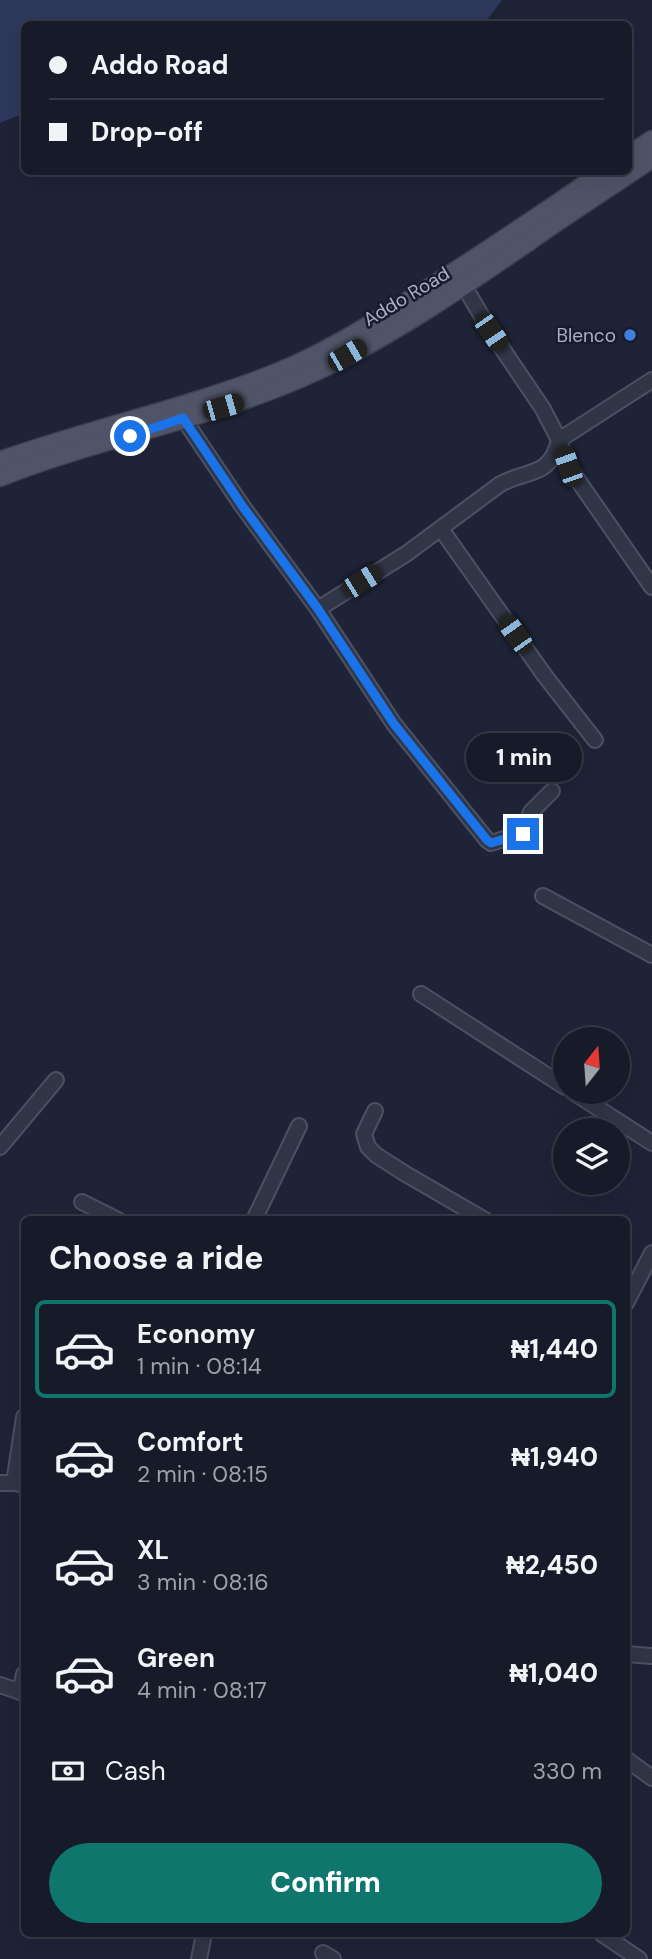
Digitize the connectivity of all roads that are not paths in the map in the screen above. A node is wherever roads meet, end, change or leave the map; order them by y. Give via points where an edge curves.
1 (652, 140) edge
2 (632, 153) edge
3 (652, 158) edge
4 (632, 172) edge
5 (600, 175) edge
6 (627, 175) edge
7 (464, 285) junction
8 (652, 380) edge
9 (183, 418) junction
10 (559, 440) junction
11 (0, 461) edge
12 (0, 477) edge
13 (441, 529) junction
14 (652, 587) edge
15 (318, 609) junction
16 (596, 740) dead end
17 (552, 791) dead end
18 (543, 896) dead end
19 (652, 955) edge
20 (421, 994) dead end
21 (553, 1079) edge
22 (56, 1080) dead end
23 (592, 1104) edge
24 (374, 1111) dead end
25 (299, 1126) dead end
26 (652, 1143) edge
27 (0, 1147) edge
28 (82, 1202) dead end
29 (110, 1216) edge
30 (256, 1216) edge
31 (478, 1216) edge
32 (652, 1253) edge
33 (630, 1296) edge
34 (21, 1435) edge
35 (13, 1483) edge
36 (630, 1654) edge
37 (652, 1656) edge
38 (0, 1685) edge
39 (21, 1692) edge
40 (630, 1762) edge
41 (652, 1778) edge
42 (203, 1937) edge
43 (606, 1937) edge
44 (199, 1959) edge
45 (639, 1959) edge

1 - 2 main road
3 - 4 main road, Addo Road
5 - 11 main road, Addo Road via 339,344 232,389
6 - 7 main road, Addo Road
7 - 9 main road, Addo Road via 318,370 243,401
7 - 10 street
8 - 10 street
9 - 12 main road, Addo Road
9 - 15 street
10 - 13 street via 543,467 512,477
10 - 14 street via 568,466
13 - 15 street
13 - 16 street
15 - 17 street via 394,724 487,840 498,842 523,834 531,813
18 - 19 street
20 - 21 street
22 - 27 street
23 - 26 street
24 - 31 street via 364,1134 368,1147
25 - 30 street
28 - 29 street
32 - 33 street
34 - 35 street
36 - 37 street
38 - 39 street
40 - 41 street
42 - 44 street
43 - 45 street

